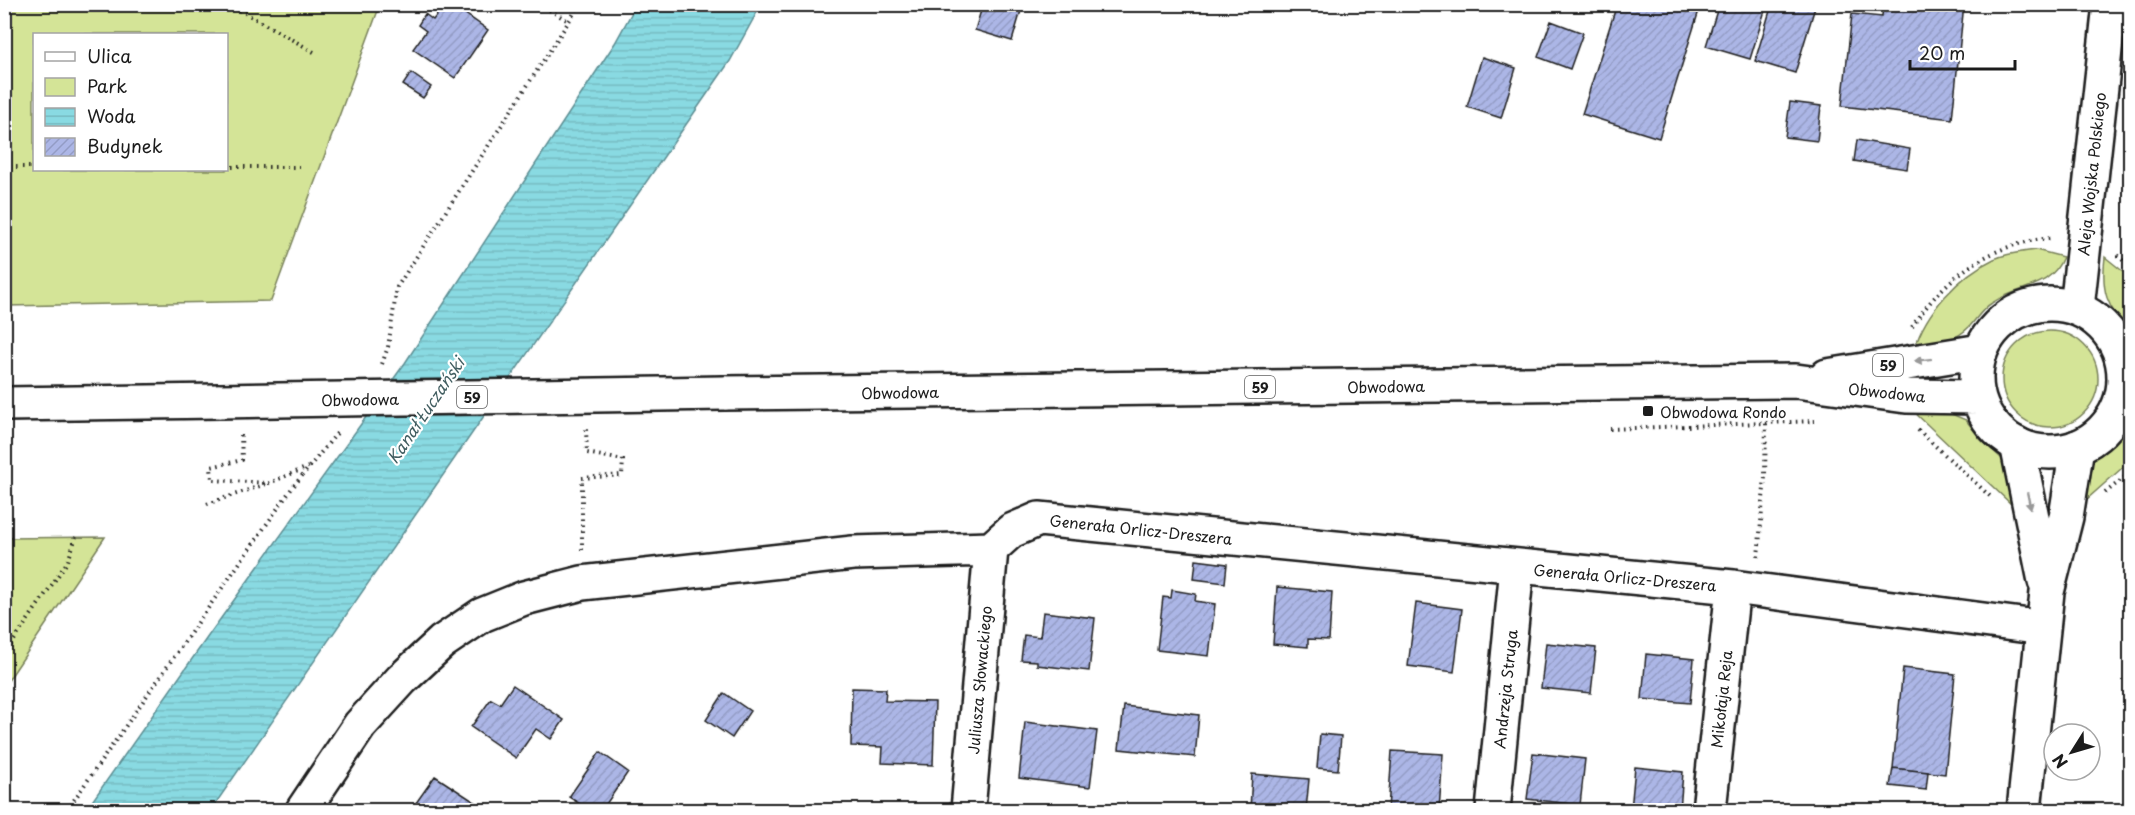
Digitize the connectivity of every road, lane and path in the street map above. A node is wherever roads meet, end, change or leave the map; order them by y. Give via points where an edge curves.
1 (229, 4) edge
2 (538, 4) edge
3 (580, 4) edge
4 (2110, 4) edge
5 (570, 22) junction
6 (314, 52) dead end
7 (4, 167) edge
8 (33, 167) edge
9 (228, 167) edge
10 (299, 167) dead end
11 (2113, 248) dead end
12 (2130, 268) edge
13 (2077, 308) junction
14 (2124, 348) edge
15 (1981, 351) junction
16 (381, 366) dead end
17 (1796, 381) junction
18 (1978, 397) junction
19 (4, 404) edge
20 (2123, 412) edge
21 (1823, 420) dead end
22 (585, 422) dead end
23 (1766, 423) junction
24 (241, 428) dead end
25 (1610, 429) dead end
26 (339, 430) dead end
27 (2017, 444) junction
28 (2077, 447) junction
29 (311, 465) junction
30 (269, 483) junction
31 (207, 504) dead end
32 (76, 537) dead end
33 (991, 549) junction
34 (1758, 559) dead end
35 (1517, 567) junction
36 (582, 583) junction
37 (1733, 587) junction
38 (2047, 592) junction
39 (2043, 628) junction
40 (4, 655) edge
41 (68, 810) edge
42 (303, 810) edge
43 (968, 810) edge
44 (1493, 810) edge
45 (1709, 810) edge
46 (2024, 810) edge

1 - 6 path
2 - 5 path
3 - 5 path
4 - 13 street, Aleja Wojska Polskiego
5 - 16 path via 397,287 388,347
7 - 8 path
9 - 10 path
11 - 12 path
13 - 14 street via 2101,323
13 - 15 street via 2038,304 2020,310 2003,320
14 - 20 street
15 -> 17 street, Obwodowa / 59
15 - 18 street via 1976,374
17 - 18 street, Obwodowa / 59 via 1906,396
17 - 19 street, Obwodowa / 59, bridge
18 - 27 street via 1992,425
20 - 28 street
21 - 23 path
22 - 36 path via 587,453 623,460 622,475 582,478
23 - 25 path
23 - 34 path
24 - 30 path via 242,460 211,467 212,480
26 - 29 path
27 - 28 street via 2047,452
27 -> 38 street
28 - 38 street via 2066,517
29 - 30 path
29 - 41 path
30 - 31 path
32 - 40 path via 68,561
33 - 35 street, Generała Orlicz-Dreszera via 1011,531 1039,519
33 - 36 street via 853,552
33 - 43 street, Juliusza Słowackiego
35 - 37 street, Generała Orlicz-Dreszera
35 - 44 street, Andrzeja Struga
36 - 42 street via 524,598 482,615 442,642 360,725
37 - 39 street, Generała Orlicz-Dreszera
37 - 45 street, Mikołaja Reja
38 - 39 street
39 - 46 street

